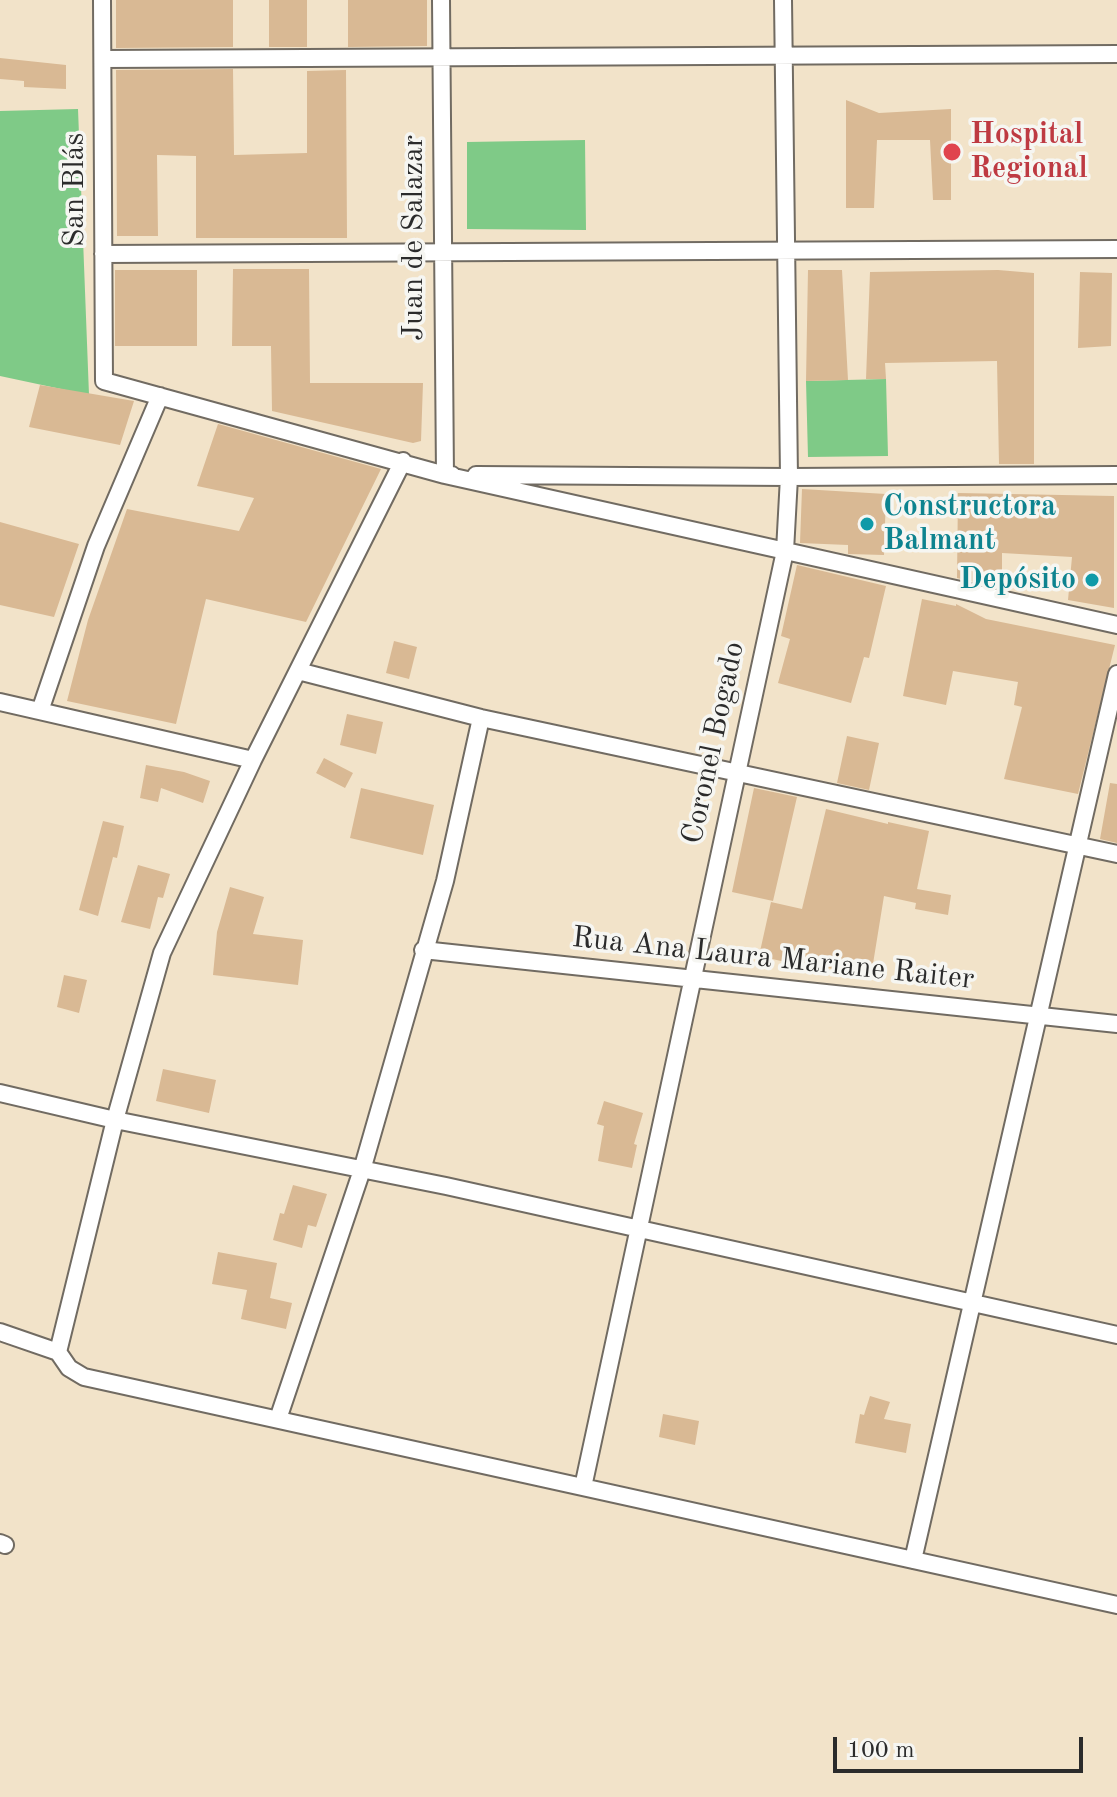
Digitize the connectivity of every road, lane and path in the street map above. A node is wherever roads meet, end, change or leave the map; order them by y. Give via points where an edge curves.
1 (102, 0) edge
2 (441, 0) edge
3 (783, 0) edge
4 (1117, 54) edge
5 (785, 56) junction
6 (441, 58) junction
7 (103, 59) junction
8 (787, 249) junction
9 (1117, 249) edge
10 (442, 250) junction
11 (103, 254) junction
12 (160, 396) junction
13 (403, 461) junction
14 (445, 475) junction
15 (1117, 475) edge
16 (789, 477) junction
17 (785, 551) junction
18 (1117, 625) edge
19 (298, 671) junction
20 (1117, 674) edge
21 (0, 702) edge
22 (40, 711) junction
23 (481, 718) junction
24 (253, 760) junction
25 (735, 773) junction
26 (1076, 845) junction
27 (1117, 854) edge
28 (423, 950) junction
29 (691, 980) junction
30 (1039, 1014) junction
31 (1117, 1024) edge
32 (0, 1093) edge
33 (115, 1120) junction
34 (362, 1170) junction
35 (638, 1229) junction
36 (973, 1303) junction
37 (0, 1332) edge
38 (1117, 1335) edge
39 (58, 1352) junction
40 (278, 1419) junction
41 (583, 1487) junction
42 (913, 1560) junction
43 (1117, 1605) edge

1 - 7 street, San Blás
2 - 6 street, Juan de Salazar
3 - 5 street, Coronel Bogado
4 - 5 street
5 - 6 street
5 - 8 street, Coronel Bogado
6 - 7 street
6 - 10 street, Juan de Salazar
7 - 11 street, San Blás
8 - 9 street
8 - 10 street
8 - 16 street, Coronel Bogado
10 - 11 street
10 - 14 street, Juan de Salazar
11 - 12 street, San Blás via 104,381
12 - 13 street
12 - 22 street via 96,546
13 - 14 street
13 - 19 street
14 - 16 street
14 - 17 street
15 - 16 street
16 - 17 street, Coronel Bogado
17 - 18 street
17 - 25 street, Coronel Bogado
19 - 23 street
19 - 24 street
20 - 26 street
21 - 22 street
22 - 24 street
23 - 25 street
23 - 28 street via 445,881
24 - 33 street via 162,953
25 - 26 street
25 - 29 street, Coronel Bogado
26 - 27 street
26 - 30 street
28 - 29 street, Rua Ana Laura Mariane Raiter
28 - 34 street
29 - 30 street, Rua Ana Laura Mariane Raiter
29 - 35 street, Coronel Bogado
30 - 31 street, Rua Ana Laura Mariane Raiter
30 - 36 street
32 - 33 street
33 - 34 street
33 - 39 street
34 - 35 street
34 - 40 street
35 - 36 street
35 - 41 street, Coronel Bogado
36 - 38 street
36 - 42 street
37 - 39 street
39 - 40 street via 84,1377
40 - 41 street
41 - 42 street
42 - 43 street

